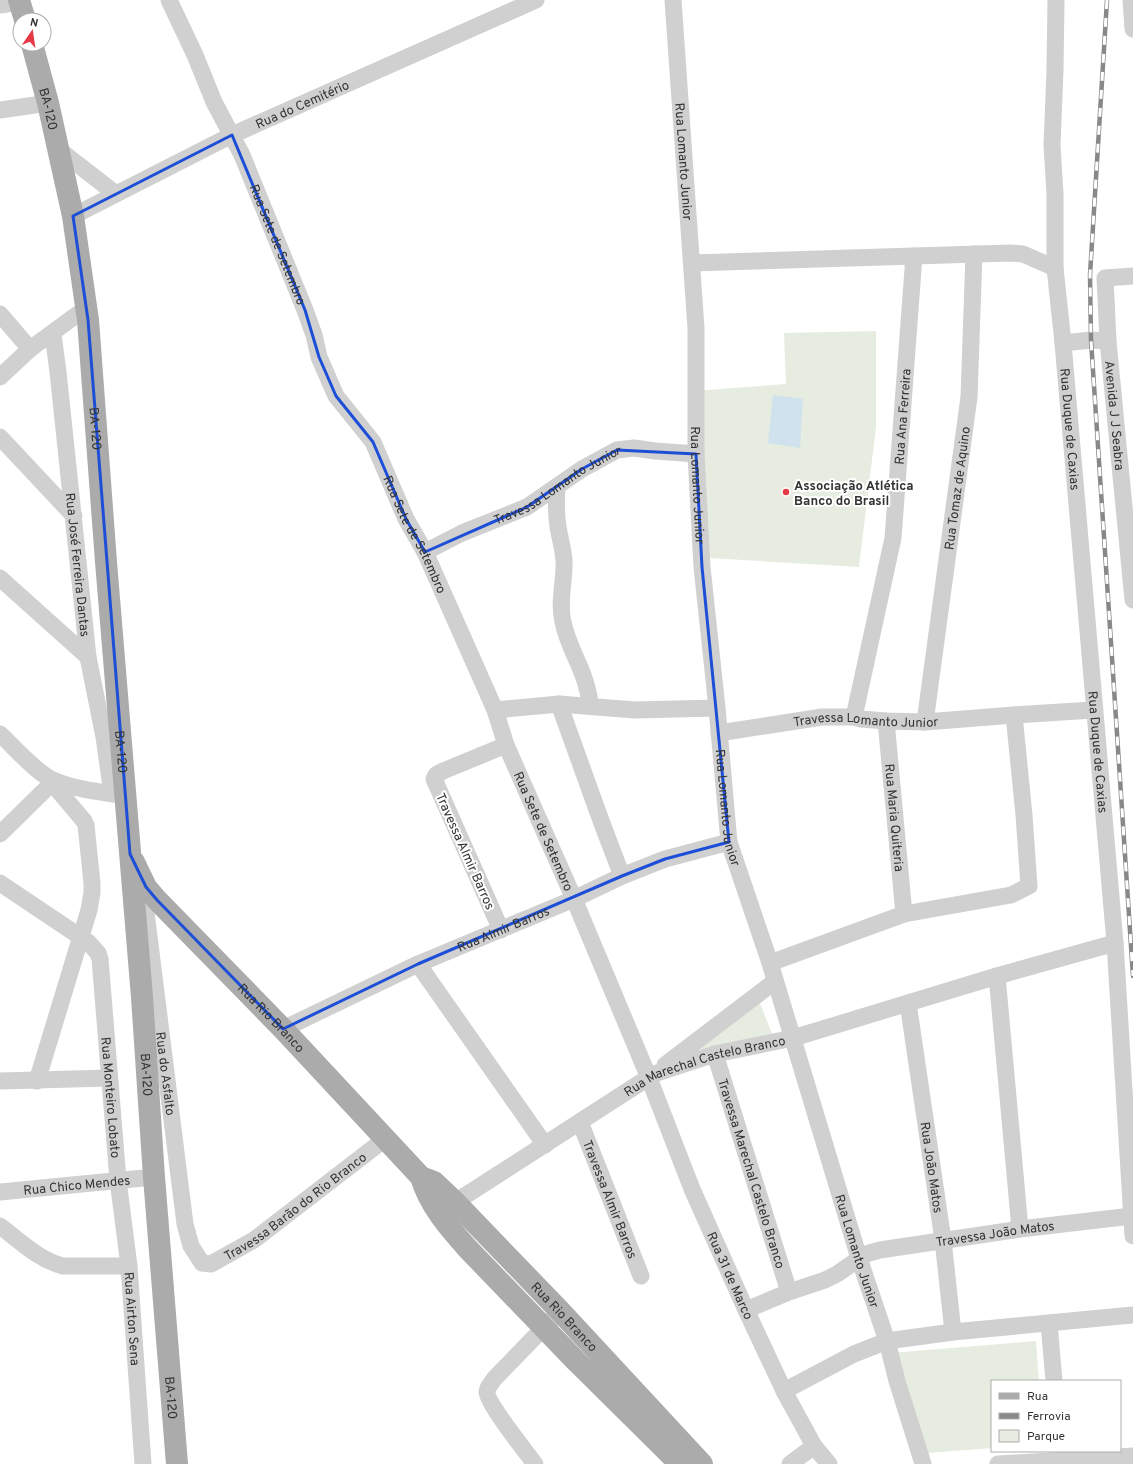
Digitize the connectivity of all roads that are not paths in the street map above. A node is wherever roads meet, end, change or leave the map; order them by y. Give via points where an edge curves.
1 (169, 0) edge
2 (536, 0) edge
3 (673, 0) edge
4 (1056, 0) edge
5 (1131, 0) edge
6 (1133, 28) edge
7 (34, 52) edge
8 (48, 103) junction
9 (0, 110) edge
10 (232, 135) junction
11 (58, 149) junction
12 (116, 194) junction
13 (73, 216) junction
14 (974, 254) junction
15 (914, 256) junction
16 (692, 263) junction
17 (1055, 268) junction
18 (1133, 276) edge
19 (86, 308) junction
20 (0, 314) edge
21 (53, 334) junction
22 (1108, 341) junction
23 (1063, 343) junction
24 (30, 349) junction
25 (0, 377) edge
26 (0, 437) edge
27 (696, 454) junction
28 (557, 487) junction
29 (74, 516) junction
30 (425, 552) junction
31 (0, 578) edge
32 (1133, 600) edge
33 (88, 657) junction
34 (560, 704) junction
35 (590, 706) junction
36 (717, 708) junction
37 (495, 710) junction
38 (1094, 710) junction
39 (1014, 715) junction
40 (854, 717) junction
41 (886, 722) junction
42 (925, 722) junction
43 (718, 733) junction
44 (0, 734) edge
45 (506, 745) junction
46 (49, 780) junction
47 (119, 795) junction
48 (0, 834) edge
49 (729, 842) junction
50 (130, 854) junction
51 (622, 876) junction
52 (142, 879) junction
53 (0, 883) edge
54 (574, 899) junction
55 (904, 914) junction
56 (501, 930) junction
57 (80, 937) junction
58 (1115, 943) junction
59 (770, 963) junction
60 (418, 964) junction
61 (998, 976) junction
62 (774, 982) junction
63 (908, 1003) junction
64 (283, 1029) junction
65 (793, 1038) junction
66 (715, 1054) junction
67 (652, 1076) junction
68 (109, 1078) junction
69 (0, 1081) edge
70 (36, 1081) junction
71 (580, 1122) junction
72 (385, 1139) junction
73 (545, 1145) junction
74 (154, 1177) junction
75 (118, 1180) junction
76 (0, 1192) edge
77 (447, 1208) junction
78 (1132, 1216) edge
79 (0, 1226) edge
80 (1020, 1229) junction
81 (1133, 1236) edge
82 (943, 1240) junction
83 (859, 1258) junction
84 (202, 1263) joint
85 (129, 1266) junction
86 (642, 1276) dead end
87 (789, 1292) junction
88 (746, 1310) junction
89 (560, 1311) junction
90 (1133, 1316) edge
91 (1049, 1323) junction
92 (543, 1327) junction
93 (953, 1332) junction
94 (887, 1341) junction
95 (1054, 1380) edge
96 (784, 1391) junction
97 (814, 1446) junction
98 (1059, 1456) edge
99 (1133, 1456) edge
100 (1084, 1462) edge
101 (142, 1464) edge
102 (176, 1464) edge
103 (535, 1464) edge
104 (680, 1464) edge
105 (702, 1464) edge
106 (790, 1464) edge
107 (829, 1464) edge
108 (923, 1464) edge
109 (998, 1464) edge

1 - 10 street, Rua Sete de Setembro via 214,102
2 - 10 street, Rua do Cemitério
3 - 16 street, Rua Lomanto Junior
4 - 17 street, Rua Duque de Caxias via 1052,145
5 - 6 street
7 - 8 main road, BA-120 / BA-120
8 - 9 street
8 - 11 main road, BA-120 / BA-120
10 - 12 street, Rua do Cemitério
10 - 30 street, Rua Sete de Setembro via 305,310 319,357 336,396 373,442 406,520
11 - 12 street
11 - 13 main road, BA-120 / BA-120
12 - 13 street, Rua do Cemitério
13 - 19 main road, BA-120 / BA-120
14 - 15 street
14 - 17 street via 1023,254
14 - 42 street, Rua Tomaz de Aquino via 969,397
15 - 16 street
15 - 40 street, Rua Ana Ferreira via 893,538
16 - 27 street, Rua Lomanto Junior via 696,328
17 - 23 street, Rua Duque de Caxias
18 - 22 street, Avenida J J Seabra via 1105,278
19 - 21 street
19 - 47 main road, BA-120 / BA-120 via 108,593
20 - 24 street
21 - 24 street
21 - 29 street, Rua José Ferreira Dantas
22 - 23 street
22 - 32 street, Avenida J J Seabra
23 - 38 street, Rua Duque de Caxias
24 - 25 street
26 - 29 street
27 - 28 street, Travessa Lomanto Junior via 634,448 617,450 582,469
27 - 36 street, Rua Lomanto Junior via 702,567
28 - 30 street, Travessa Lomanto Junior via 526,507 462,533
28 - 35 street via 557,520 564,560 562,620 584,676
29 - 33 street, Rua José Ferreira Dantas
30 - 37 street, Rua Sete de Setembro
31 - 33 street
33 - 47 street, Rua José Ferreira Dantas via 106,749
34 - 35 street
34 - 37 street
34 - 51 street
35 - 36 street via 635,710
36 - 43 street, Rua Lomanto Junior
37 - 45 street, Rua Sete de Setembro
38 - 39 street, Travessa Lomanto Junior
38 - 58 street, Rua Duque de Caxias
39 - 42 street, Travessa Lomanto Junior
39 - 55 street via 1029,886 1010,896
40 - 41 street, Travessa Lomanto Junior
40 - 43 street, Travessa Lomanto Junior via 822,717
41 - 42 street, Travessa Lomanto Junior
41 - 55 street, Rua Maria Quiteria
43 - 49 street, Rua Lomanto Junior
44 - 46 street
45 - 54 street, Rua Sete de Setembro
45 - 56 street, Travessa Almir Barros via 443,770 434,779
46 - 47 street
46 - 48 street
46 - 57 street via 86,826 92,893
47 - 50 main road, BA-120 / BA-120
49 - 51 street, Rua Almir Barros via 666,859
49 - 59 street, Rua Lomanto Junior
50 - 52 main road, Rua Rio Branco
50 - 74 main road, BA-120 / BA-120
51 - 54 street, Rua Almir Barros
52 - 64 main road, Rua Rio Branco via 157,900
52 - 84 street, Rua do Asfalto via 185,1224 191,1246
53 - 57 street, Rua Monteiro Lobato
54 - 56 street, Rua Almir Barros
54 - 67 street, Rua Sete de Setembro
55 - 59 street
56 - 60 street, Rua Almir Barros
57 - 68 street, Rua Monteiro Lobato via 95,949 100,959
57 - 70 street
58 - 61 street, Rua Marechal Castelo Branco
58 - 78 street, Rua Duque de Caxias
59 - 62 street, Rua Lomanto Junior
60 - 64 street, Rua Almir Barros
60 - 73 street
61 - 63 street, Rua Marechal Castelo Branco
61 - 80 street
62 - 65 street, Rua Lomanto Junior
62 - 67 street
63 - 65 street, Rua Marechal Castelo Branco
63 - 82 street, Rua João Matos
64 - 72 main road, Rua Rio Branco
65 - 66 street, Rua Marechal Castelo Branco
65 - 83 street, Rua Lomanto Junior
66 - 67 street, Rua Marechal Castelo Branco
66 - 87 street, Travessa Marechal Castelo Branco
67 - 71 street, Rua Marechal Castelo Branco
67 - 88 street, Rua 31 de Marco via 692,1189
68 - 70 street
68 - 75 street, Rua Monteiro Lobato
69 - 70 street
71 - 73 street, Rua Marechal Castelo Branco
71 - 86 street, Travessa Almir Barros
72 - 77 main road, Rua Rio Branco via 421,1177 434,1182
72 - 84 street, Travessa Barão do Rio Branco via 254,1240 211,1264
73 - 77 street, Rua Marechal Castelo Branco
74 - 75 street, Rua Chico Mendes
74 - 102 main road, BA-120 / BA-120
75 - 76 street, Rua Chico Mendes
75 - 85 street, Rua Monteiro Lobato
77 - 89 main road, Rua Rio Branco
77 - 92 main road, Rua Rio Branco via 454,1234
78 - 80 street, Travessa João Matos
78 - 81 street, Rua Duque de Caxias
79 - 85 street, Rua Airton Sena via 52,1263 63,1266
80 - 82 street, Travessa João Matos
82 - 83 street, Travessa João Matos via 880,1250
82 - 93 street, Rua João Matos
83 - 87 street, Travessa João Matos via 831,1277
83 - 94 street, Rua Lomanto Junior
85 - 101 street, Rua Airton Sena
87 - 88 street, Travessa João Matos
88 - 96 street, Rua 31 de Marco
89 - 92 street
89 - 105 main road, Rua Rio Branco
90 - 91 street
91 - 93 street
91 - 95 street
92 - 103 street via 494,1379 487,1393
92 - 104 main road, Rua Rio Branco
93 - 94 street
94 - 96 street via 854,1354
94 - 108 street, Rua Lomanto Junior
96 - 97 street, Rua 31 de Marco
97 - 106 street
97 - 107 street, Rua 31 de Marco
98 - 100 street
98 - 109 street
99 - 100 street

